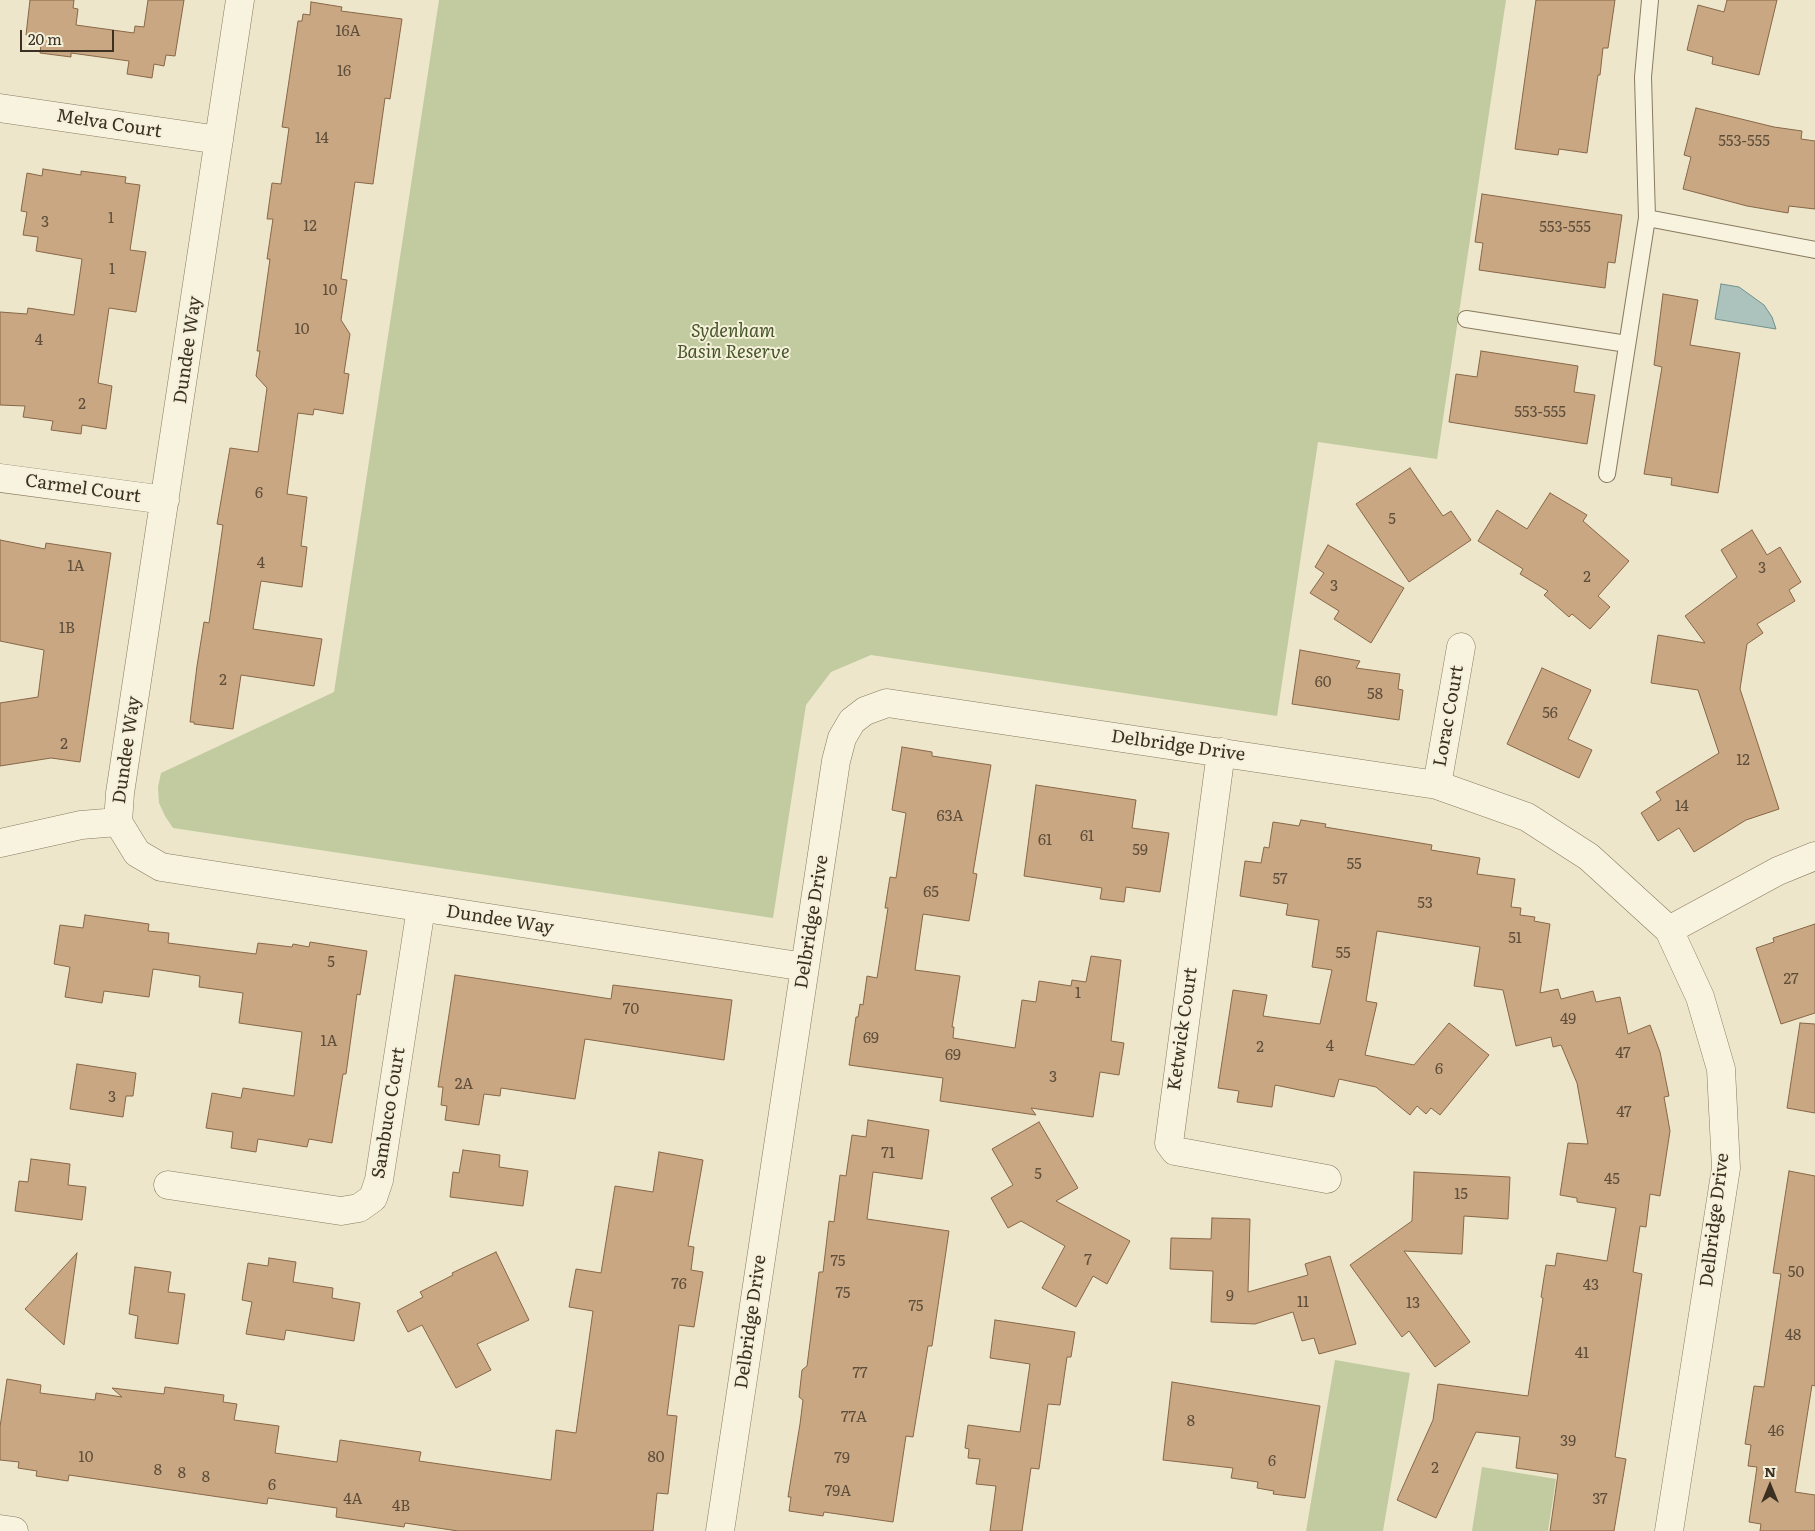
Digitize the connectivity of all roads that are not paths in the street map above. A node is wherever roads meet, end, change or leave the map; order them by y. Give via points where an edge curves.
1 (240, 0) edge
2 (1650, 0) edge
3 (0, 108) edge
4 (219, 140) junction
5 (1647, 218) junction
6 (1815, 250) edge
7 (1466, 319) dead end
8 (1627, 344) junction
9 (1607, 474) dead end
10 (0, 478) edge
11 (165, 500) junction
12 (1461, 647) dead end
13 (1221, 752) junction
14 (1437, 785) junction
15 (118, 822) junction
16 (0, 843) edge
17 (1815, 856) edge
18 (420, 908) junction
19 (1669, 930) junction
20 (805, 967) junction
21 (1327, 1180) dead end
22 (168, 1185) dead end
23 (0, 1529) edge
24 (720, 1530) edge
25 (14, 1531) edge
26 (1669, 1531) edge

1 - 4 street, Dundee Way
2 - 5 lane via 1643,77
3 - 4 street, Melva Court
4 - 11 street, Dundee Way
5 - 6 lane
5 - 8 lane
7 - 8 lane
8 - 9 lane
10 - 11 street, Carmel Court
11 - 15 street, Dundee Way
12 - 14 street, Lorac Court
13 - 14 street, Delbridge Drive
13 - 20 street, Delbridge Drive via 887,703 865,711 852,721 842,738
13 - 21 street, Ketwick Court via 1169,1143 1175,1152
14 - 19 street, Delbridge Drive via 1527,816 1589,856
15 - 16 street via 81,825
15 - 18 street, Dundee Way via 137,853 161,867
17 - 19 street via 1778,870
18 - 20 street, Dundee Way
18 - 22 street, Sambuco Court via 379,1180 373,1198 360,1208 341,1211
19 - 26 street, Delbridge Drive via 1700,997 1722,1069 1726,1168
20 - 24 street, Delbridge Drive
23 - 25 street

